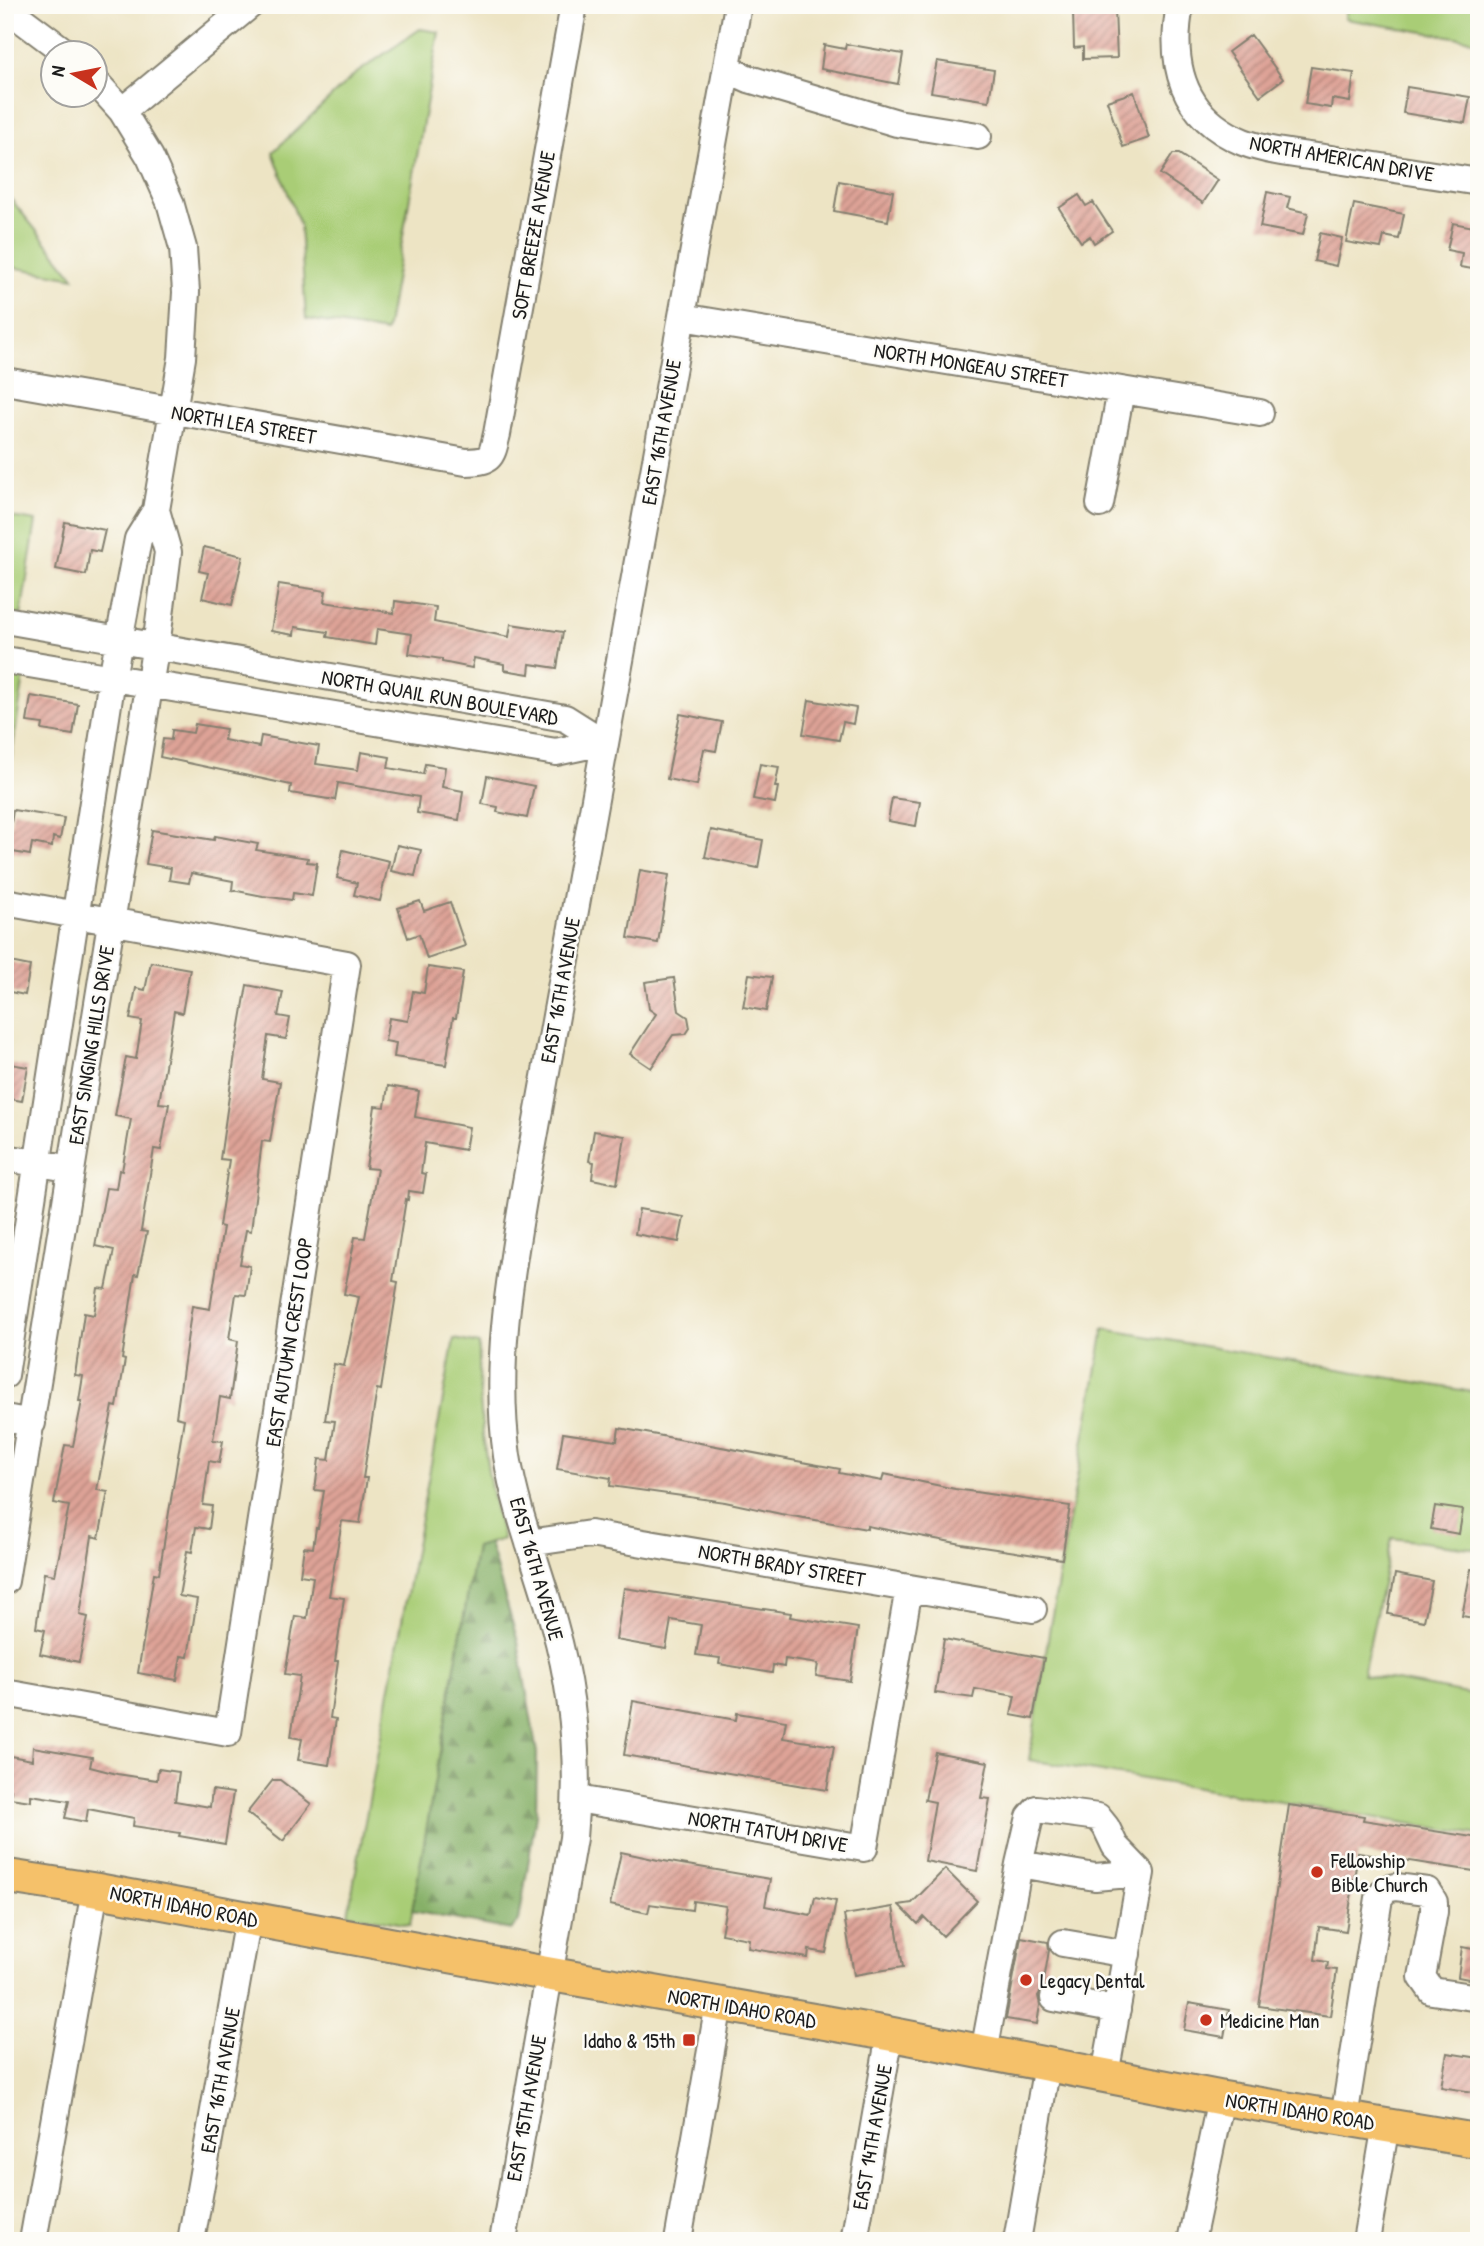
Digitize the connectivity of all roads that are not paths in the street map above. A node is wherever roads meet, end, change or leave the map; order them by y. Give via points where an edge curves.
1 (250, 5) edge
2 (574, 5) edge
3 (738, 5) edge
4 (1180, 5) edge
5 (5, 6) edge
6 (47, 38) edge
7 (727, 69) junction
8 (108, 96) edge
9 (122, 111) junction
10 (978, 136) dead end
11 (1479, 182) edge
12 (682, 317) junction
13 (5, 381) edge
14 (1121, 390) junction
15 (174, 412) junction
16 (1260, 413) dead end
17 (484, 461) joint
18 (1100, 504) dead end
19 (156, 510) junction
20 (5, 620) edge
21 (120, 640) junction
22 (155, 647) junction
23 (5, 660) edge
24 (112, 678) junction
25 (149, 684) junction
26 (604, 742) junction
27 (5, 902) edge
28 (76, 916) junction
29 (111, 922) junction
30 (5, 1158) edge
31 (39, 1163) junction
32 (71, 1169) junction
33 (5, 1375) edge
34 (5, 1418) edge
35 (32, 1423) junction
36 (529, 1543) junction
37 (5, 1581) edge
38 (909, 1588) junction
39 (1033, 1609) dead end
40 (5, 1693) edge
41 (577, 1799) junction
42 (1019, 1864) junction
43 (1141, 1873) junction
44 (5, 1876) edge
45 (95, 1890) junction
46 (248, 1919) junction
47 (1063, 1943) dead end
48 (1127, 1954) junction
49 (549, 1974) junction
50 (1054, 1998) dead end
51 (1479, 1998) edge
52 (719, 2004) junction
53 (1117, 2010) junction
54 (890, 2034) junction
55 (984, 2052) junction
56 (1047, 2065) junction
57 (1105, 2075) junction
58 (1221, 2098) junction
59 (1344, 2118) junction
60 (1386, 2125) junction
61 (1479, 2141) edge
62 (33, 2241) edge
63 (191, 2241) edge
64 (503, 2241) edge
65 (678, 2241) edge
66 (853, 2241) edge
67 (1017, 2241) edge
68 (1191, 2241) edge
69 (1366, 2241) edge

1 - 9 street
2 - 17 street, SOFT BREEZE AVENUE via 497,434 492,455
3 - 7 street, EAST 16TH AVENUE
4 - 11 street, NORTH AMERICAN DRIVE via 1179,76 1201,113 1242,142
5 - 6 street
7 - 10 street via 897,123
7 - 12 street, EAST 16TH AVENUE
8 - 9 street, EAST SINGING HILLS DRIVE
9 - 15 street, EAST SINGING HILLS DRIVE via 150,157 183,248 186,292
12 - 14 street, NORTH MONGEAU STREET
12 - 26 street, EAST 16TH AVENUE
13 - 15 street, NORTH LEA STREET
14 - 16 street, NORTH MONGEAU STREET
14 - 18 street
15 - 17 street, NORTH LEA STREET via 466,462
15 - 19 street, EAST SINGING HILLS DRIVE
19 - 21 street, EAST SINGING HILLS DRIVE via 138,539
19 - 22 street, EAST SINGING HILLS DRIVE via 168,552
20 - 21 street, NORTH QUAIL RUN BOULEVARD
21 - 22 street, NORTH QUAIL RUN BOULEVARD
21 - 24 street, EAST SINGING HILLS DRIVE
22 - 25 street, EAST SINGING HILLS DRIVE
22 - 26 street, NORTH QUAIL RUN BOULEVARD via 565,718
23 - 24 street, NORTH QUAIL RUN BOULEVARD
24 - 25 street, NORTH QUAIL RUN BOULEVARD
24 - 28 street, EAST SINGING HILLS DRIVE
25 - 26 street, NORTH QUAIL RUN BOULEVARD via 556,752
25 - 29 street, EAST SINGING HILLS DRIVE
26 - 36 street, EAST 16TH AVENUE via 524,1188 502,1354 508,1457
27 - 28 street
28 - 29 street
28 - 31 street, EAST SINGING HILLS DRIVE
29 - 32 street, EAST SINGING HILLS DRIVE
29 - 40 street, EAST AUTUMN CREST LOOP via 347,964 228,1733
30 - 31 street
31 - 32 street
31 - 33 street, EAST SINGING HILLS DRIVE
32 - 35 street, EAST SINGING HILLS DRIVE
34 - 35 street
35 - 37 street, EAST SINGING HILLS DRIVE
36 - 38 street, NORTH BRADY STREET via 590,1534
36 - 41 street, EAST 16TH AVENUE via 562,1655 575,1738
38 - 39 street, NORTH BRADY STREET
38 - 41 street, NORTH TATUM DRIVE via 864,1847
41 - 49 street, EAST 16TH AVENUE
42 - 43 street via 1095,1877
42 - 43 street via 1037,1809 1098,1817 1115,1846
42 - 55 street
43 - 48 street
44 - 45 main road, NORTH IDAHO ROAD
45 - 46 main road, NORTH IDAHO ROAD
45 - 62 street
46 - 49 main road, NORTH IDAHO ROAD
46 - 63 street, EAST 16TH AVENUE
47 - 48 street
48 - 53 street
49 - 52 main road, NORTH IDAHO ROAD
49 - 64 street, EAST 15TH AVENUE
50 - 53 street
51 - 59 street via 1432,1991 1422,1977 1434,1902 1427,1891 1386,1889 1379,1898
52 - 54 main road, NORTH IDAHO ROAD
52 - 65 street
53 - 57 street
54 - 55 main road, NORTH IDAHO ROAD
54 - 66 street, EAST 14TH AVENUE
55 - 56 main road, NORTH IDAHO ROAD
56 - 57 main road, NORTH IDAHO ROAD
56 - 67 street
57 - 58 main road, NORTH IDAHO ROAD
58 - 59 main road, NORTH IDAHO ROAD
58 - 68 street
59 - 60 main road, NORTH IDAHO ROAD
60 - 61 main road, NORTH IDAHO ROAD
60 - 69 street

